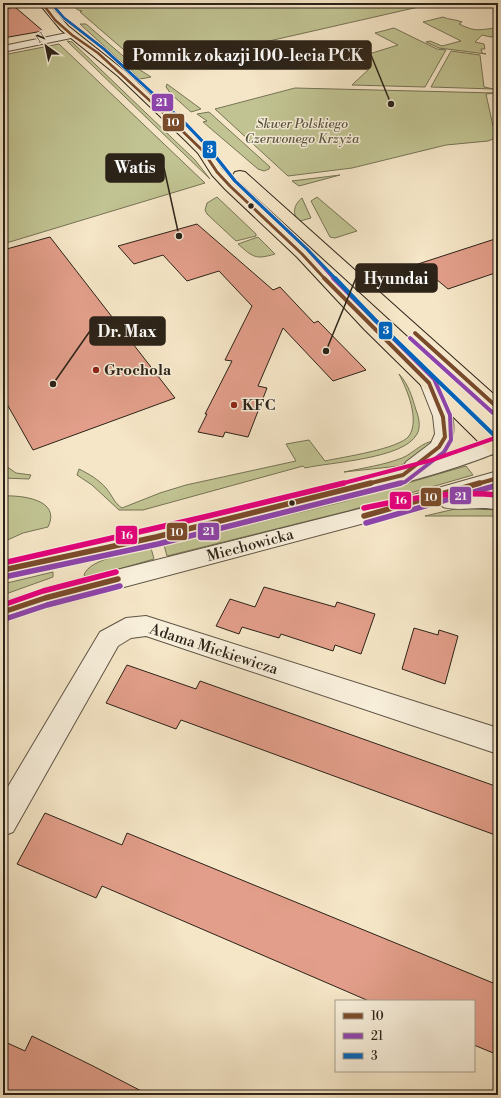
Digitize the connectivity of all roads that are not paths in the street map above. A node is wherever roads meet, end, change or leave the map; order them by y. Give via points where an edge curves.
1 (44, 5) edge
2 (72, 35) junction
3 (3, 49) edge
4 (98, 53) junction
5 (203, 151) junction
6 (429, 383) junction
7 (498, 408) edge
8 (497, 446) edge
9 (403, 475) junction
10 (498, 478) edge
11 (498, 502) edge
12 (399, 507) junction
13 (3, 570) edge
14 (3, 612) edge
15 (498, 741) edge
16 (3, 822) edge

1 - 2 main road via 55,20
1 - 4 main road via 67,18 84,33
2 - 3 street
2 - 4 main road
4 - 5 main road
5 - 6 main road via 230,186 297,249 342,298
5 - 7 main road via 238,174
6 - 8 main road
6 - 9 street via 443,418 444,437 439,447
8 - 9 street, Miechowicka
9 - 13 street, Miechowicka via 156,537
10 - 12 street, Miechowicka
11 - 12 street via 486,499
12 - 14 street, Miechowicka via 44,598
15 - 16 street, Adama Mickiewicza via 146,626 126,628 109,639

